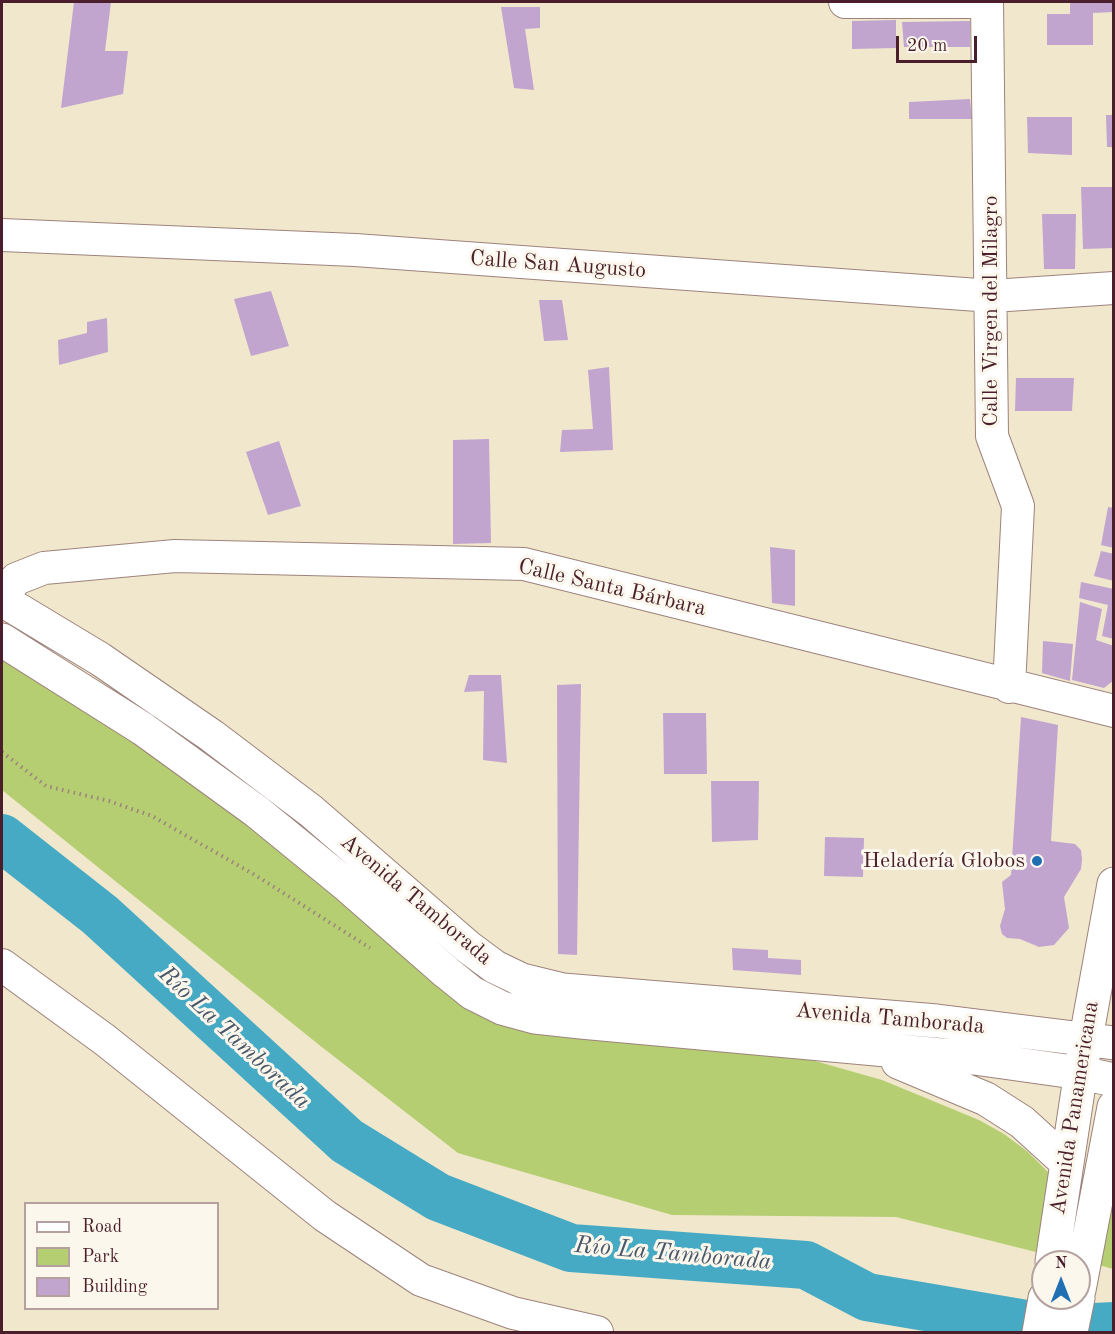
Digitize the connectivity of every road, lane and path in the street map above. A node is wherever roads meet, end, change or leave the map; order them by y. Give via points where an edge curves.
1 (845, 2) edge
2 (987, 2) edge
3 (2, 235) edge
4 (1113, 288) edge
5 (992, 296) junction
6 (2, 598) edge
7 (2, 640) edge
8 (1009, 687) junction
9 (1113, 711) edge
10 (2, 752) edge
11 (1113, 884) edge
12 (371, 949) dead end
13 (2, 965) edge
14 (1100, 1040) edge
15 (863, 1048) junction
16 (1081, 1073) junction
17 (1113, 1080) edge
18 (1113, 1107) edge
19 (1066, 1162) junction
20 (1107, 1174) edge
21 (1053, 1250) edge
22 (1088, 1250) edge
23 (1043, 1310) edge
24 (1076, 1310) edge
25 (511, 1323) edge
26 (597, 1332) edge
27 (1039, 1332) edge
28 (1071, 1332) edge

1 - 2 street
2 - 5 street, Calle Virgen del Milagro
3 - 5 street, Calle San Augusto via 355,250
4 - 5 street, Calle San Augusto
5 - 8 street, Calle Virgen del Milagro via 992,436 1018,506
6 - 8 street, Calle Santa Bárbara via 16,579 44,568 175,555 524,564
6 - 14 main road, Avenida Tamborada via 212,736 311,811 468,947 522,980 563,990
7 - 15 main road, Avenida Tamborada via 143,729 256,811 472,993 502,1008 535,1017
8 - 9 street, Calle Santa Bárbara
10 - 12 path via 46,786 152,816 255,875
11 - 14 main road, Avenida Panamericana
13 - 25 street via 105,1040 325,1216 421,1280
14 - 16 main road, Avenida Panamericana
15 - 16 main road, Avenida Tamborada
15 - 19 main road via 986,1099 1022,1122
16 - 17 main road, Avenida Tamborada
16 - 19 main road, Avenida Panamericana
18 - 20 main road, Avenida Panamericana
19 - 21 main road, Avenida Panamericana
20 - 22 main road, Avenida Panamericana
23 - 27 main road
24 - 28 main road
25 - 26 street

